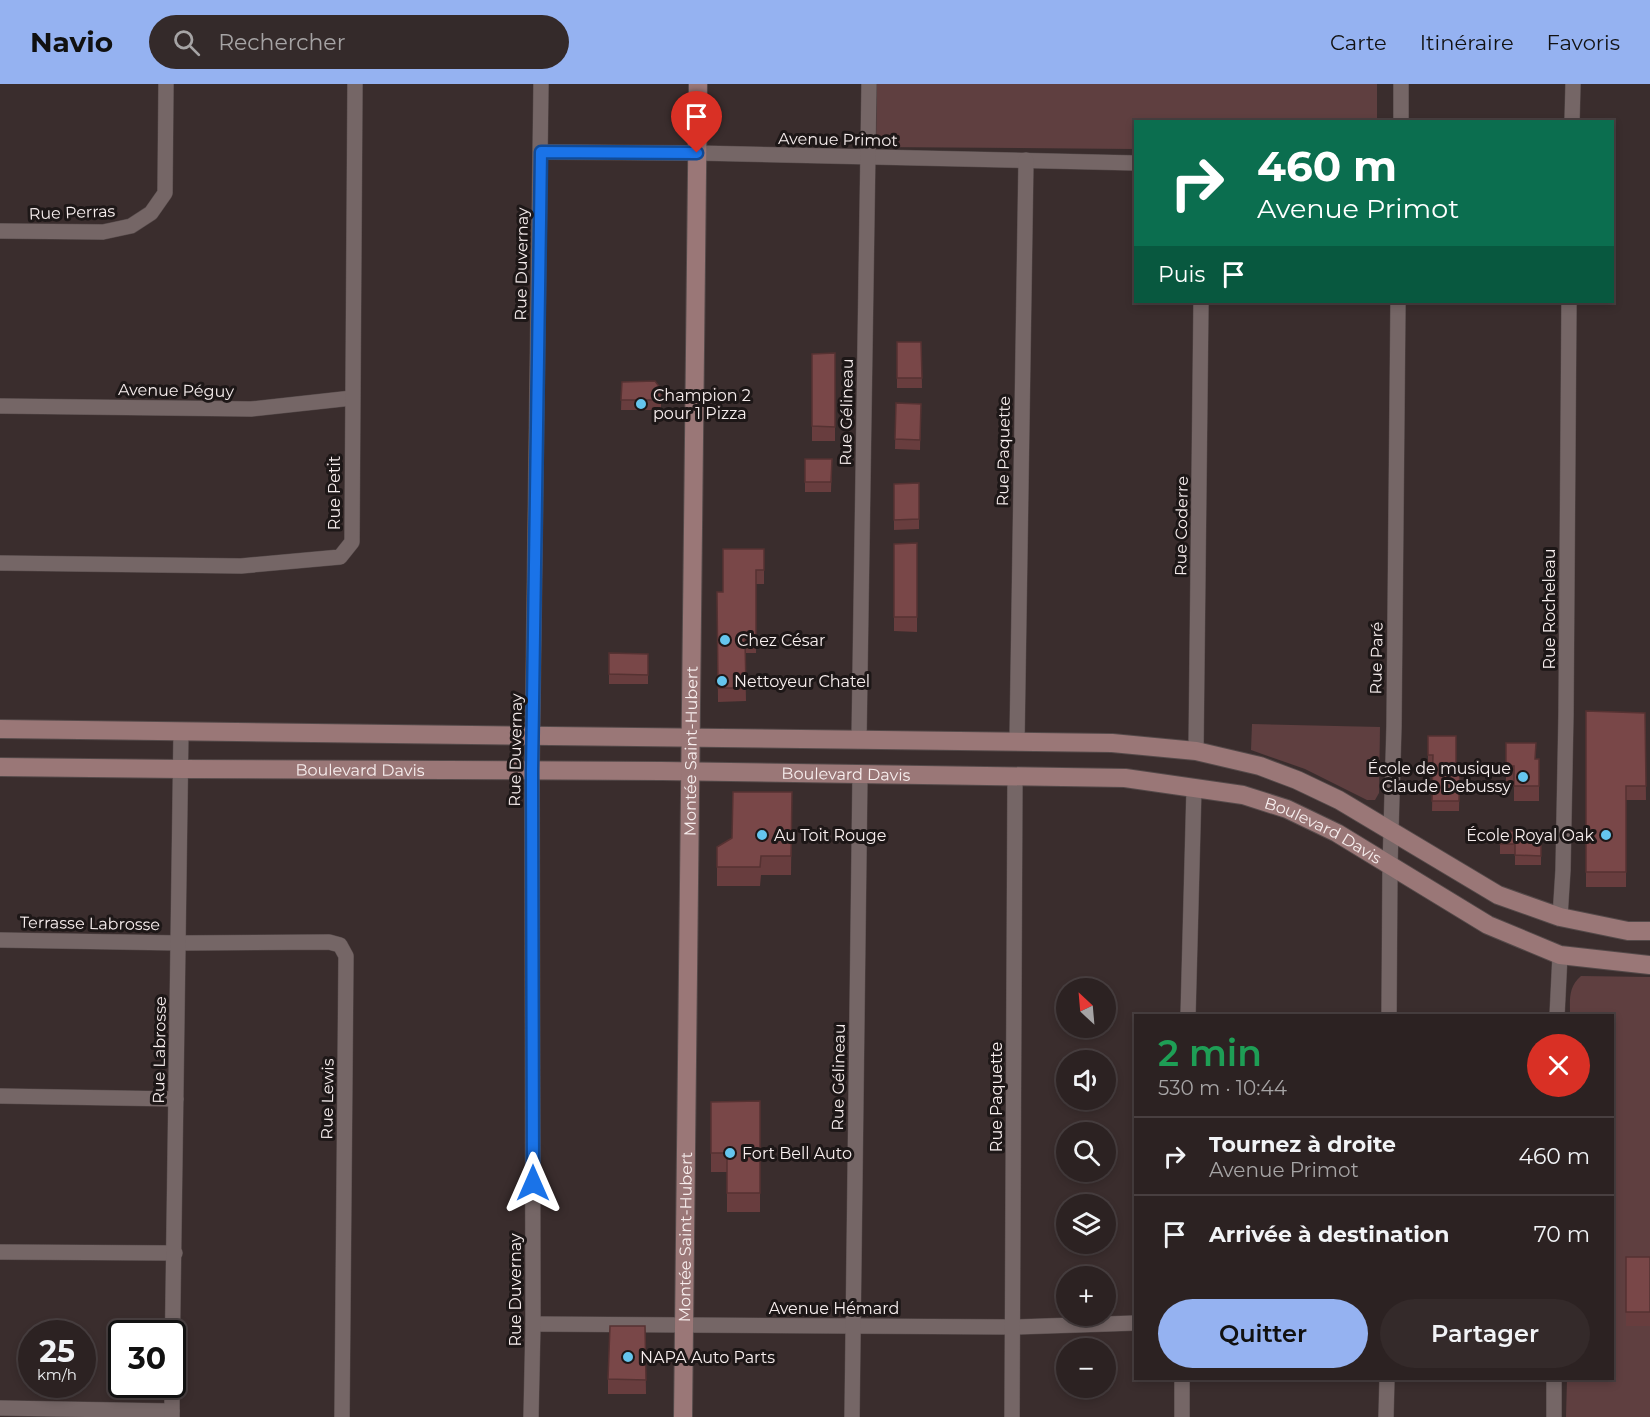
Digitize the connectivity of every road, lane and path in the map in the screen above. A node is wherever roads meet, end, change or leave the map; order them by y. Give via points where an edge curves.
1 (166, 84) edge
2 (355, 84) edge
3 (541, 84) edge
4 (698, 84) edge
5 (869, 84) edge
6 (1401, 84) edge
7 (1573, 84) edge
8 (1401, 120) edge
9 (1572, 120) edge
10 (541, 152) junction
11 (697, 153) junction
12 (869, 158) junction
13 (1026, 160) junction
14 (1134, 163) edge
15 (0, 231) edge
16 (1201, 303) edge
17 (1398, 303) edge
18 (1569, 303) edge
19 (352, 398) junction
20 (0, 406) edge
21 (0, 563) edge
22 (0, 729) edge
23 (181, 732) junction
24 (532, 735) junction
25 (690, 738) junction
26 (819, 740) junction
27 (859, 740) junction
28 (1017, 742) junction
29 (1196, 751) junction
30 (0, 767) edge
31 (181, 769) junction
32 (532, 771) junction
33 (691, 772) junction
34 (820, 773) junction
35 (860, 774) junction
36 (1015, 777) junction
37 (1194, 788) junction
38 (1392, 831) junction
39 (1390, 866) junction
40 (1560, 917) junction
41 (1650, 931) edge
42 (0, 940) edge
43 (179, 943) junction
44 (1560, 955) junction
45 (1650, 965) edge
46 (1188, 1014) edge
47 (1389, 1014) edge
48 (1557, 1014) edge
49 (0, 1096) edge
50 (176, 1099) junction
51 (0, 1252) edge
52 (175, 1253) junction
53 (173, 1320) edge
54 (1134, 1323) edge
55 (533, 1324) junction
56 (685, 1325) junction
57 (853, 1326) junction
58 (1014, 1327) junction
59 (1182, 1380) edge
60 (1387, 1380) edge
61 (1554, 1380) edge
62 (172, 1398) edge
63 (0, 1408) edge
64 (172, 1414) edge
65 (342, 1417) edge
66 (531, 1417) edge
67 (683, 1417) edge
68 (852, 1417) edge
69 (1012, 1417) edge
70 (1182, 1417) edge
71 (1386, 1417) edge
72 (1554, 1417) edge

1 - 15 street, Rue Perras via 165,194 151,213 131,226 103,232
2 - 19 street, Rue Petit
3 - 10 street, Rue Duvernay
4 - 11 street, Montée Saint-Hubert
5 - 12 street, Rue Gélineau
6 - 8 street
7 - 9 street
10 - 11 street, Avenue Primot
10 - 24 street, Rue Duvernay
11 - 12 street, Avenue Primot
11 - 25 street, Montée Saint-Hubert
12 - 13 street, Avenue Primot
12 - 27 street, Rue Gélineau
13 - 14 street, Avenue Primot
13 - 28 street, Rue Paquette
16 - 29 street, Rue Coderre
17 - 38 street, Rue Paré
18 - 40 street, Rue Rocheleau via 1566,725
19 - 20 street, Avenue Péguy via 252,409
19 - 21 street, Rue Petit via 352,542 340,557 241,566
22 - 23 street, Boulevard Davis
23 - 24 street, Boulevard Davis
23 - 31 street, Rue Labrosse
24 - 25 street, Boulevard Davis
24 - 32 street, Rue Duvernay
25 - 26 street, Boulevard Davis
25 - 33 street, Montée Saint-Hubert
26 - 27 street, Boulevard Davis
26 - 34 street
27 - 28 street, Boulevard Davis
28 - 29 street, Boulevard Davis via 1112,743
29 - 38 street, Boulevard Davis via 1260,766 1297,780
30 - 31 street, Boulevard Davis
31 - 32 street, Boulevard Davis
31 - 43 street, Rue Labrosse
32 - 33 street, Boulevard Davis
32 - 55 street, Rue Duvernay
33 - 34 street, Boulevard Davis
33 - 56 street, Montée Saint-Hubert
34 - 35 street, Boulevard Davis
35 - 36 street, Boulevard Davis
35 - 57 street, Rue Gélineau
36 - 37 street, Boulevard Davis via 1125,778
36 - 58 street, Rue Paquette
37 - 39 street, Boulevard Davis via 1243,795 1287,809 1337,833
37 - 46 street
38 - 39 street, Rue Paré
38 - 40 street, Boulevard Davis via 1498,895
39 - 44 street, Boulevard Davis via 1488,925
39 - 47 street, Rue Paré
40 - 41 street, Boulevard Davis via 1628,931
42 - 43 street, Terrasse Labrosse
43 - 50 street, Rue Labrosse
43 - 65 street, Rue Lewis via 329,942 340,945 346,957
44 - 45 street, Boulevard Davis
44 - 48 street
49 - 50 street
50 - 52 street, Rue Labrosse
51 - 52 street
52 - 53 street, Rue Labrosse
54 - 58 street, Avenue Hémard
55 - 56 street, Avenue Hémard
55 - 66 street, Rue Duvernay
56 - 57 street, Avenue Hémard
56 - 67 street, Montée Saint-Hubert
57 - 58 street, Avenue Hémard
57 - 68 street, Rue Gélineau
58 - 69 street, Rue Paquette
59 - 70 street
60 - 71 street
61 - 72 street
62 - 64 street
63 - 64 street

